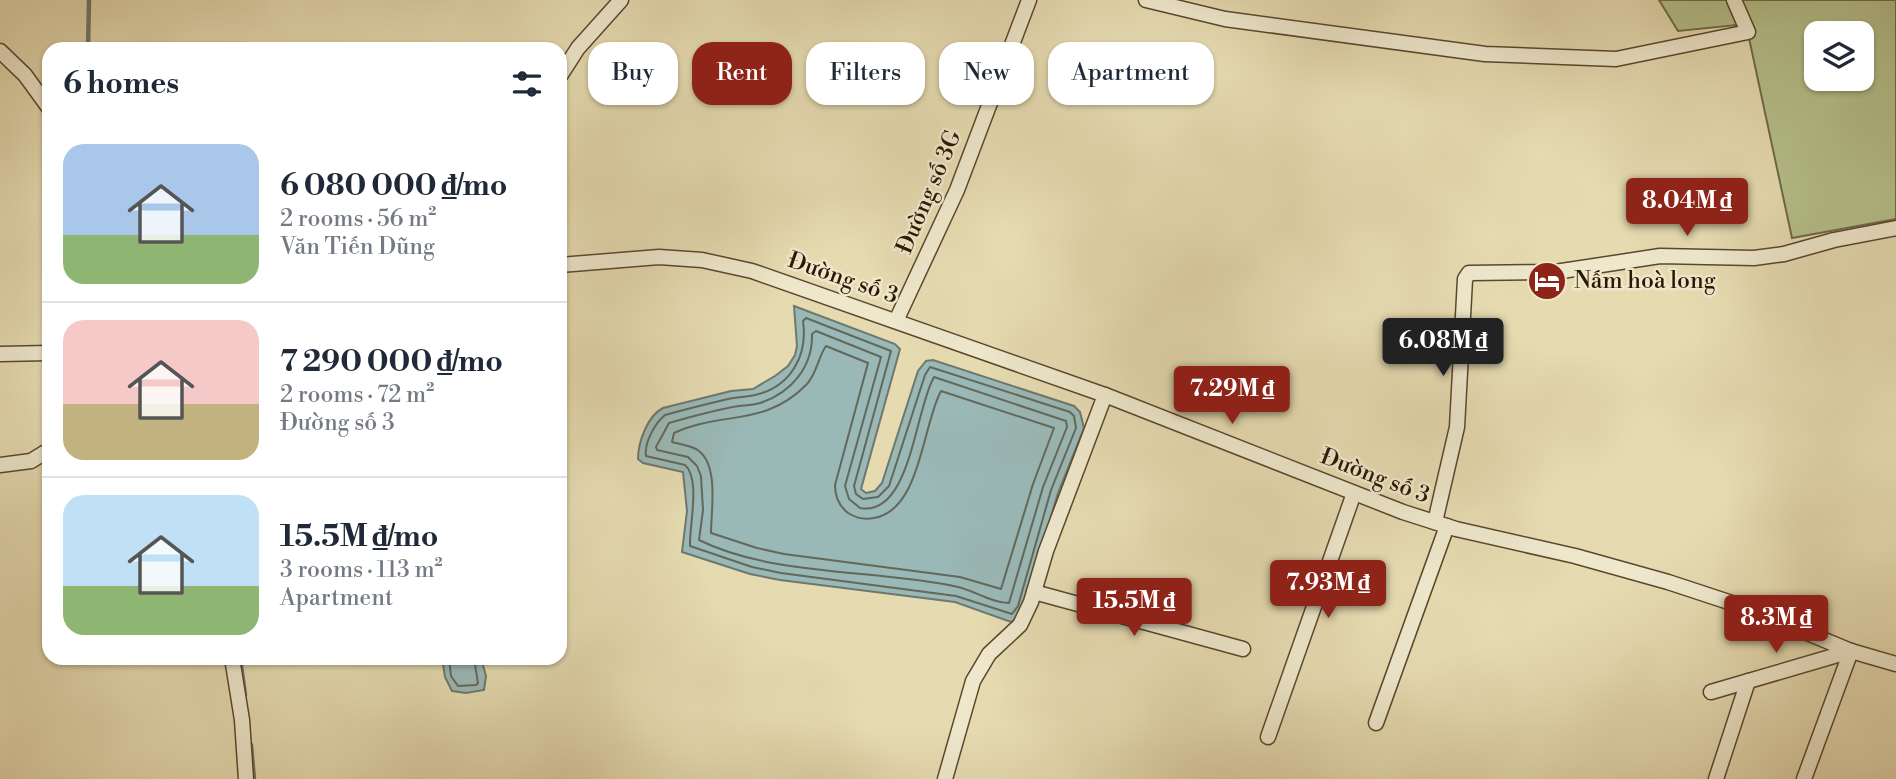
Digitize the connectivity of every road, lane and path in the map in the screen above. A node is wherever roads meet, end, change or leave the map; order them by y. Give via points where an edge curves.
1 (621, 0) edge
2 (1029, 0) edge
3 (1146, 0) edge
4 (1734, 0) edge
5 (0, 51) edge
6 (567, 65) edge
7 (42, 98) edge
8 (1896, 228) edge
9 (567, 264) edge
10 (896, 321) junction
11 (42, 353) edge
12 (0, 354) edge
13 (1105, 395) junction
14 (42, 454) edge
15 (0, 465) edge
16 (1354, 493) junction
17 (1441, 524) junction
18 (1034, 593) junction
19 (1243, 649) dead end
20 (1851, 652) junction
21 (1896, 664) edge
22 (233, 665) edge
23 (1748, 681) junction
24 (1711, 692) dead end
25 (1376, 723) dead end
26 (1268, 737) dead end
27 (246, 779) edge
28 (945, 779) edge
29 (1716, 779) edge
30 (1804, 779) edge

1 - 6 street
2 - 10 street, Đường số 3G via 957,190
3 - 4 street via 1225,19 1462,51 1616,59 1748,32
5 - 7 street
8 - 17 street via 1754,258 1660,256 1555,272 1469,273 1465,279 1457,427
9 - 10 street, Đường số 3 via 659,257 702,260 784,281
10 - 13 street, Đường số 3
11 - 12 street
13 - 16 street, Đường số 3
13 - 18 street
14 - 15 street via 31,461
16 - 17 street, Đường số 3
16 - 26 street
17 - 20 street, Đường số 3 via 1689,588
17 - 25 street
18 - 19 street
18 - 28 street via 1020,625 978,671
20 - 21 street, Đường số 3
20 - 23 street
20 - 30 street
22 - 27 street
23 - 24 street
23 - 29 street

